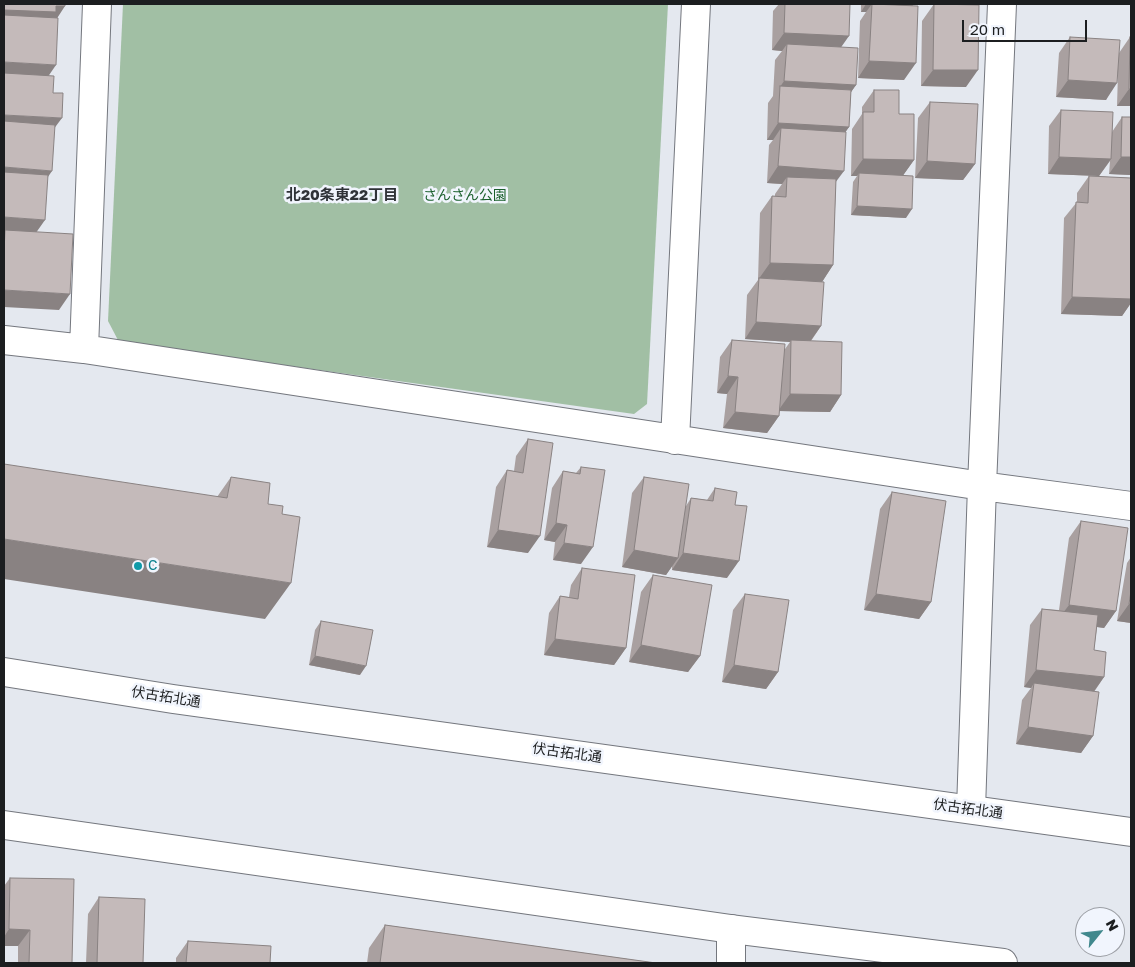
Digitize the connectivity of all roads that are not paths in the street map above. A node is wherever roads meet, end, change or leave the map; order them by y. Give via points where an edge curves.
1 (97, 4) edge
2 (696, 4) edge
3 (1002, 4) edge
4 (4, 340) edge
5 (84, 349) junction
6 (675, 440) junction
7 (982, 486) junction
8 (1131, 506) edge
9 (4, 672) edge
10 (971, 809) junction
11 (4, 826) edge
12 (1131, 832) edge
13 (731, 929) junction
14 (731, 963) edge
15 (1003, 963) edge

1 - 5 street
2 - 6 street
3 - 7 street
4 - 5 street
5 - 6 street
6 - 7 street
7 - 8 street
7 - 10 street
9 - 10 street, 伏古拓北通 via 172,699
10 - 12 street, 伏古拓北通
11 - 13 street
13 - 14 street
13 - 15 street

